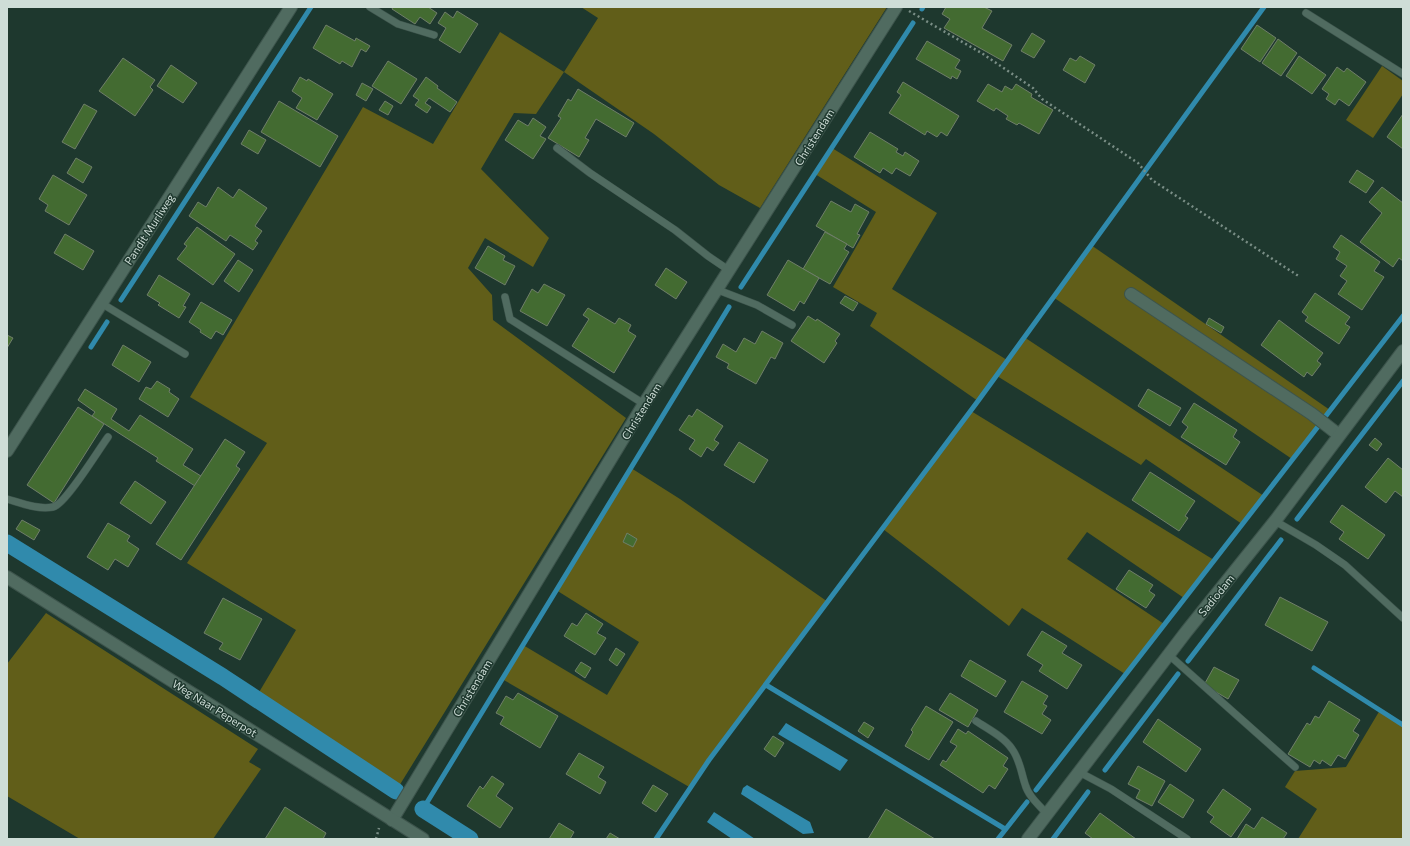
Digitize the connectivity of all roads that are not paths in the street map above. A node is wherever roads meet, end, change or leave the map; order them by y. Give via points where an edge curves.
1 (291, 7) edge
2 (370, 7) edge
3 (896, 7) edge
4 (1306, 13) dead end
5 (434, 35) dead end
6 (1403, 74) edge
7 (557, 148) dead end
8 (730, 271) junction
9 (718, 290) junction
10 (1131, 294) dead end
11 (506, 297) dead end
12 (101, 303) junction
13 (792, 325) dead end
14 (1403, 351) edge
15 (185, 354) dead end
16 (644, 404) junction
17 (1339, 435) junction
18 (108, 437) dead end
19 (7, 450) edge
20 (7, 499) edge
21 (1275, 521) junction
22 (7, 577) edge
23 (1403, 618) edge
24 (1169, 655) junction
25 (976, 721) dead end
26 (1295, 767) dead end
27 (1079, 772) junction
28 (1047, 814) junction
29 (392, 820) junction
30 (423, 839) edge
31 (1028, 839) edge
32 (1187, 839) edge

1 - 12 street, Pandit Murliweg
2 - 5 lane via 398,24
3 - 8 street, Christendam
4 - 6 lane
7 - 8 lane
8 - 9 street, Christendam
9 - 13 lane via 757,305
9 - 16 street, Christendam
10 - 17 street via 1312,414
11 - 16 lane via 510,319
12 - 15 lane
12 - 19 street, Pandit Murliweg
14 - 17 street, Sadiodam
16 - 29 street, Christendam
17 - 21 street, Sadiodam
18 - 20 lane via 65,498 55,507 44,508
21 - 23 lane via 1345,565
21 - 24 street, Sadiodam
22 - 29 street, Weg Naar Peperpot
24 - 26 lane
24 - 27 street, Sadiodam
25 - 28 lane via 1012,748 1019,762 1025,786
27 - 28 street, Sadiodam
27 - 32 lane via 1111,789
28 - 31 street, Sadiodam
29 - 30 street, Weg Naar Peperpot

